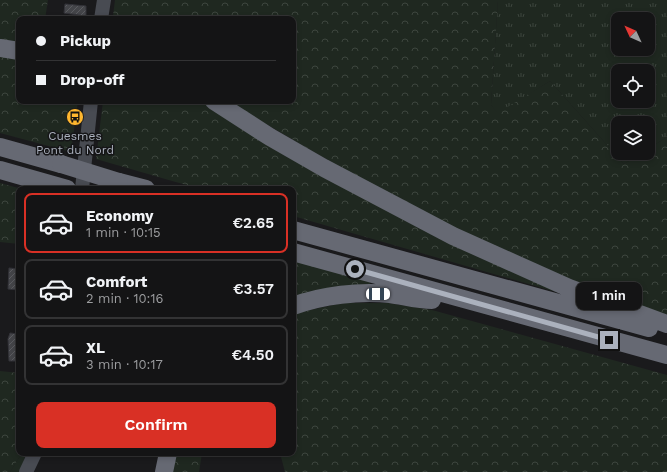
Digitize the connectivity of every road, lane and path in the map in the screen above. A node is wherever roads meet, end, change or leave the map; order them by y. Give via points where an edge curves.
1 (104, 0) edge
2 (101, 16) edge
3 (0, 48) edge
4 (16, 51) edge
5 (91, 104) edge
6 (219, 104) edge
7 (0, 147) edge
8 (0, 170) edge
9 (55, 186) edge
10 (82, 186) edge
11 (134, 186) edge
12 (296, 231) edge
13 (296, 253) edge
14 (463, 299) junction
15 (296, 305) edge
16 (667, 324) edge
17 (667, 334) edge
18 (667, 355) edge
19 (34, 456) edge
20 (35, 456) edge
21 (167, 456) edge
22 (26, 472) edge
23 (38, 472) edge
24 (164, 472) edge

1 - 2 main road
3 - 4 highway
5 - 10 main road
6 - 16 highway via 324,168 453,236 569,288
7 - 11 highway, bridge
8 - 9 highway
12 - 17 highway
13 - 14 highway
14 - 15 highway via 428,300 389,294 355,294 322,298
14 - 18 highway
19 - 22 main road
20 - 23 main road
21 - 24 highway

